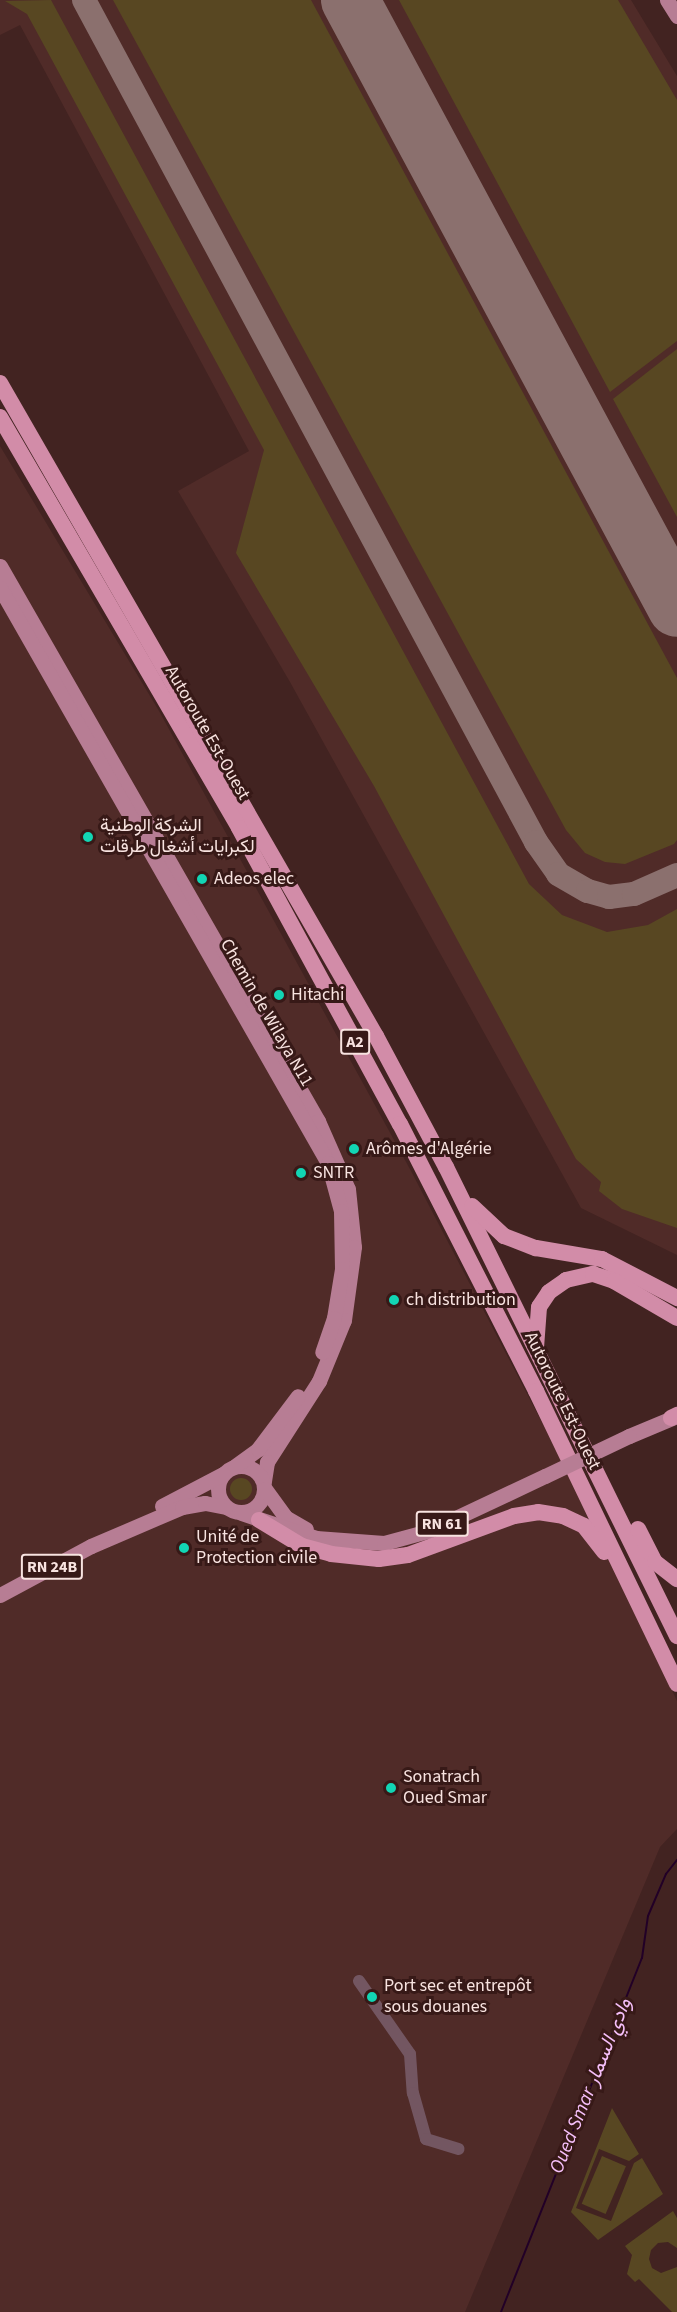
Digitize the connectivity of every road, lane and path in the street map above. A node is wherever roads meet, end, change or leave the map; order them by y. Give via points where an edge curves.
1 (667, 0) edge
2 (677, 16) edge
3 (0, 382) edge
4 (0, 417) edge
5 (0, 566) edge
6 (0, 588) edge
7 (446, 1167) junction
8 (677, 1298) edge
9 (677, 1318) edge
10 (536, 1349) junction
11 (675, 1416) edge
12 (229, 1470) junction
13 (600, 1475) junction
14 (264, 1485) junction
15 (234, 1510) junction
16 (259, 1520) junction
17 (105, 1539) junction
18 (333, 1541) junction
19 (677, 1579) edge
20 (0, 1595) edge
21 (651, 1634) junction
22 (677, 1636) edge
23 (677, 1684) edge
24 (359, 1981) dead end
25 (459, 2149) dead end

1 - 2 main road
3 - 7 highway, Autoroute Est-Ouest / A2 via 260,830
4 - 21 highway, Autoroute Est-Ouest / A2 via 239,828 405,1134 536,1391
5 - 14 main road via 339,1163 352,1209 353,1270 340,1336 319,1381 267,1462
6 - 12 main road, Chemin de Wilaya N11 via 322,1149 338,1195 342,1269 325,1346 302,1391 264,1443
7 - 8 highway via 466,1199 504,1236 536,1248 602,1259
7 - 10 highway, Autoroute Est-Ouest / A2
9 - 10 highway via 614,1281 593,1274 566,1280 549,1292 539,1307
10 - 13 highway, Autoroute Est-Ouest / A2
11 - 18 main road, RN 61, bridge via 407,1539 384,1543
12 - 14 main road via 249,1467
12 - 15 main road via 218,1495
12 - 17 main road, Chemin de Wilaya N11
13 - 19 highway via 627,1510 655,1562
13 - 22 highway, Autoroute Est-Ouest / A2
14 - 15 main road via 260,1503
14 - 18 main road, RN 61 via 285,1517
15 - 16 main road, RN 61
15 - 17 main road, RN 61 via 193,1504
16 - 18 main road, RN 61
16 - 21 highway via 302,1546 331,1554 379,1559 408,1555 514,1516 538,1512 563,1516 584,1526 599,1544
17 - 20 main road, RN 24B
21 - 23 highway, Autoroute Est-Ouest / A2
24 - 25 street via 410,2054 413,2093 426,2139

